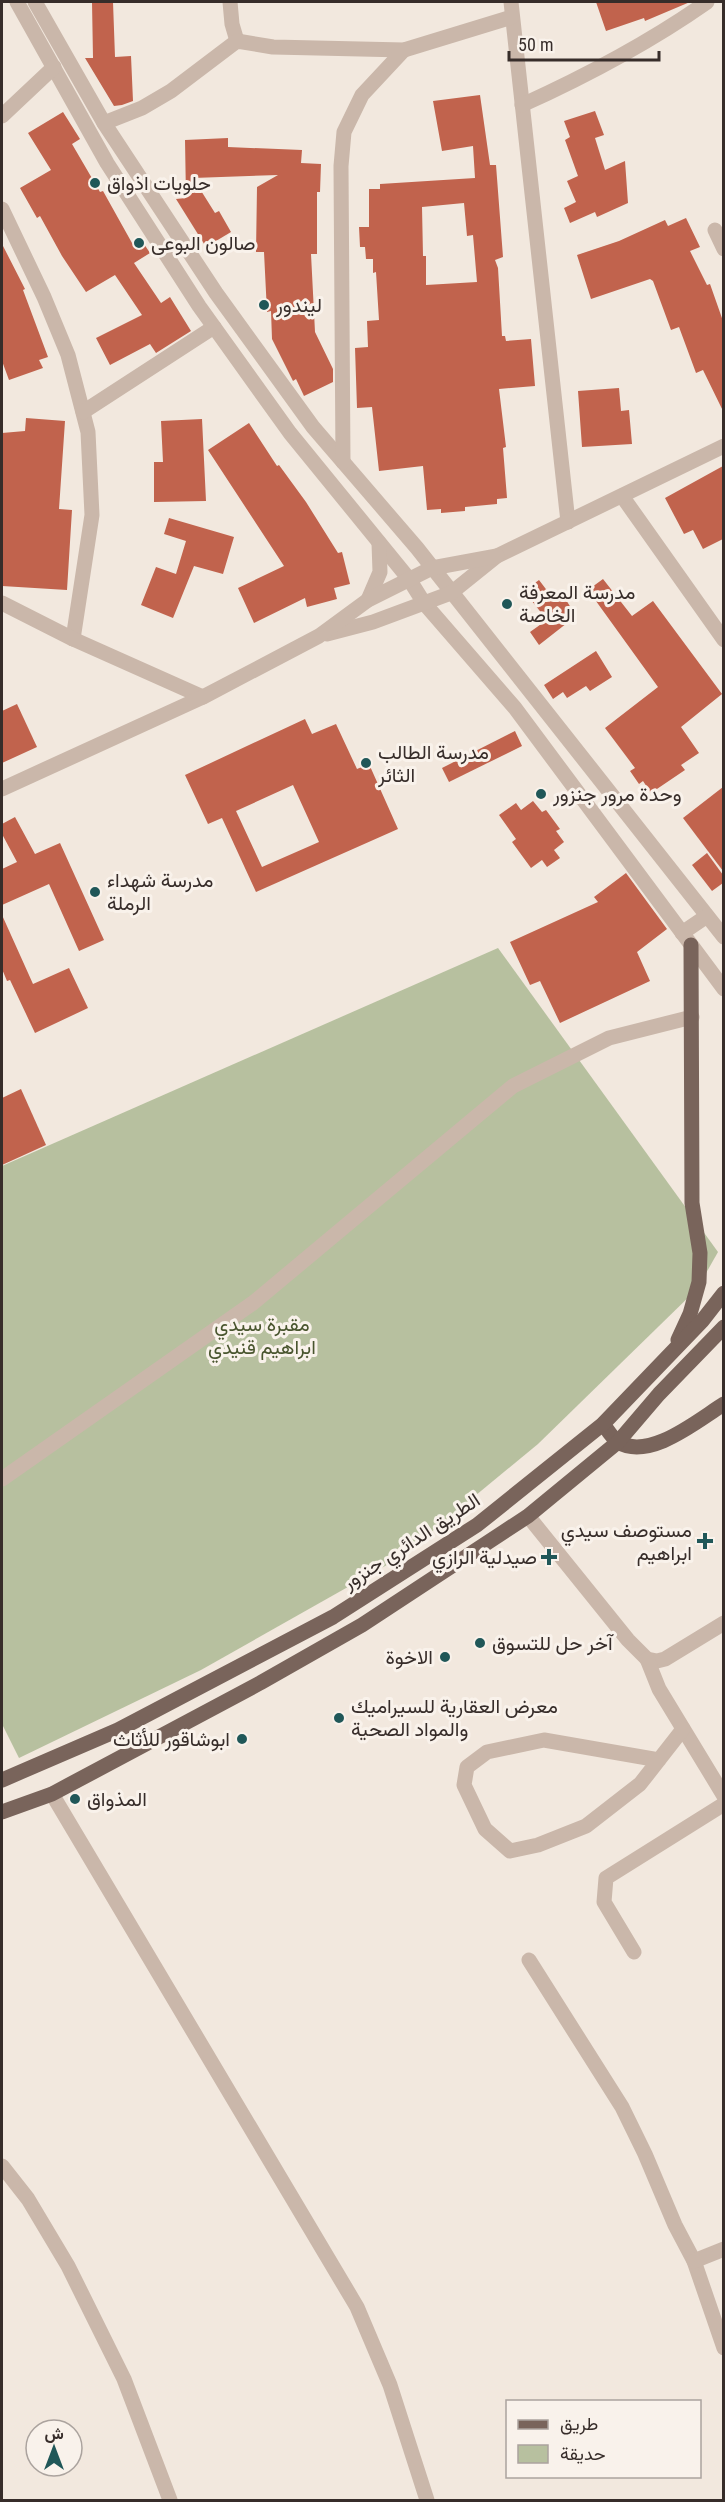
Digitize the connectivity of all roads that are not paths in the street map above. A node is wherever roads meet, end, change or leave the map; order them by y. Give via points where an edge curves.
1 (17, 2) edge
2 (34, 2) edge
3 (230, 2) edge
4 (707, 2) edge
5 (511, 9) edge
6 (237, 41) junction
7 (404, 50) junction
8 (54, 67) junction
9 (522, 105) junction
10 (2, 116) edge
11 (104, 123) junction
12 (2, 208) edge
13 (715, 230) dead end
14 (723, 249) edge
15 (214, 327) junction
16 (82, 412) junction
17 (723, 446) edge
18 (343, 462) junction
19 (622, 496) junction
20 (568, 522) junction
21 (379, 543) junction
22 (497, 556) junction
23 (432, 568) junction
24 (409, 579) junction
25 (451, 593) junction
26 (368, 600) junction
27 (2, 603) edge
28 (424, 603) junction
29 (319, 636) junction
30 (73, 639) junction
31 (723, 640) edge
32 (203, 697) junction
33 (2, 789) edge
34 (707, 916) junction
35 (723, 937) edge
36 (686, 939) junction
37 (723, 989) edge
38 (692, 1017) junction
39 (723, 1293) edge
40 (723, 1327) edge
41 (674, 1350) junction
42 (723, 1404) edge
43 (603, 1424) junction
44 (618, 1442) junction
45 (2, 1479) edge
46 (528, 1516) junction
47 (723, 1623) edge
48 (647, 1659) junction
49 (683, 1729) junction
50 (658, 1760) junction
51 (2, 1780) edge
52 (52, 1794) junction
53 (723, 1796) edge
54 (723, 1804) edge
55 (2, 1812) edge
56 (634, 1952) dead end
57 (529, 1960) dead end
58 (2, 2166) edge
59 (723, 2249) edge
60 (694, 2261) junction
61 (723, 2348) edge
62 (170, 2500) edge
63 (428, 2500) edge

1 - 8 street
2 - 11 street
3 - 6 street
4 - 9 street via 665,30
5 - 7 street
5 - 9 street
6 - 7 street via 273,47
6 - 11 street via 171,91
7 - 18 street via 362,95 344,132
8 - 10 street
8 - 15 street via 107,163
9 - 20 street
11 - 18 street via 216,293
12 - 16 street via 68,355
13 - 14 street
15 - 16 street
15 - 21 street via 290,433
16 - 30 street via 88,432 92,514
17 - 19 street
18 - 23 street
19 - 20 street
19 - 31 street
20 - 22 street
21 - 24 street
21 - 26 street via 380,572
22 - 23 street
22 - 25 street
23 - 24 street
23 - 25 street
24 - 26 street
24 - 28 street
25 - 28 street
25 - 34 street
26 - 29 street
27 - 30 street
28 - 29 street
28 - 36 street via 515,708
29 - 32 street
30 - 32 street
32 - 33 street
34 - 35 street
34 - 36 street
36 - 37 street
36 - 38 main road
38 - 41 main road via 692,1203 700,1253 699,1282
38 - 45 street via 609,1038 513,1086 253,1303
39 - 41 main road, الطريق الدائري جنزور
40 - 44 main road
41 - 43 main road, الطريق الدائري جنزور
42 - 44 main road via 656,1444 641,1447
43 - 44 main road
43 - 51 main road, الطريق الدائري جنزور via 477,1525 333,1617 118,1730
44 - 46 main road
46 - 48 street
46 - 52 main road via 362,1624 197,1718
47 - 48 street via 665,1659
48 - 49 street via 659,1689
49 - 50 street
49 - 53 street
50 - 50 street via 640,1784 586,1826 538,1845 510,1851 485,1829 465,1785 467,1767 487,1752 544,1740
52 - 55 main road
52 - 63 street via 357,2307 390,2385
54 - 56 street via 606,1878 604,1902
57 - 60 street via 622,2107
58 - 62 street via 28,2199 68,2266 124,2379
59 - 60 street
60 - 61 street

